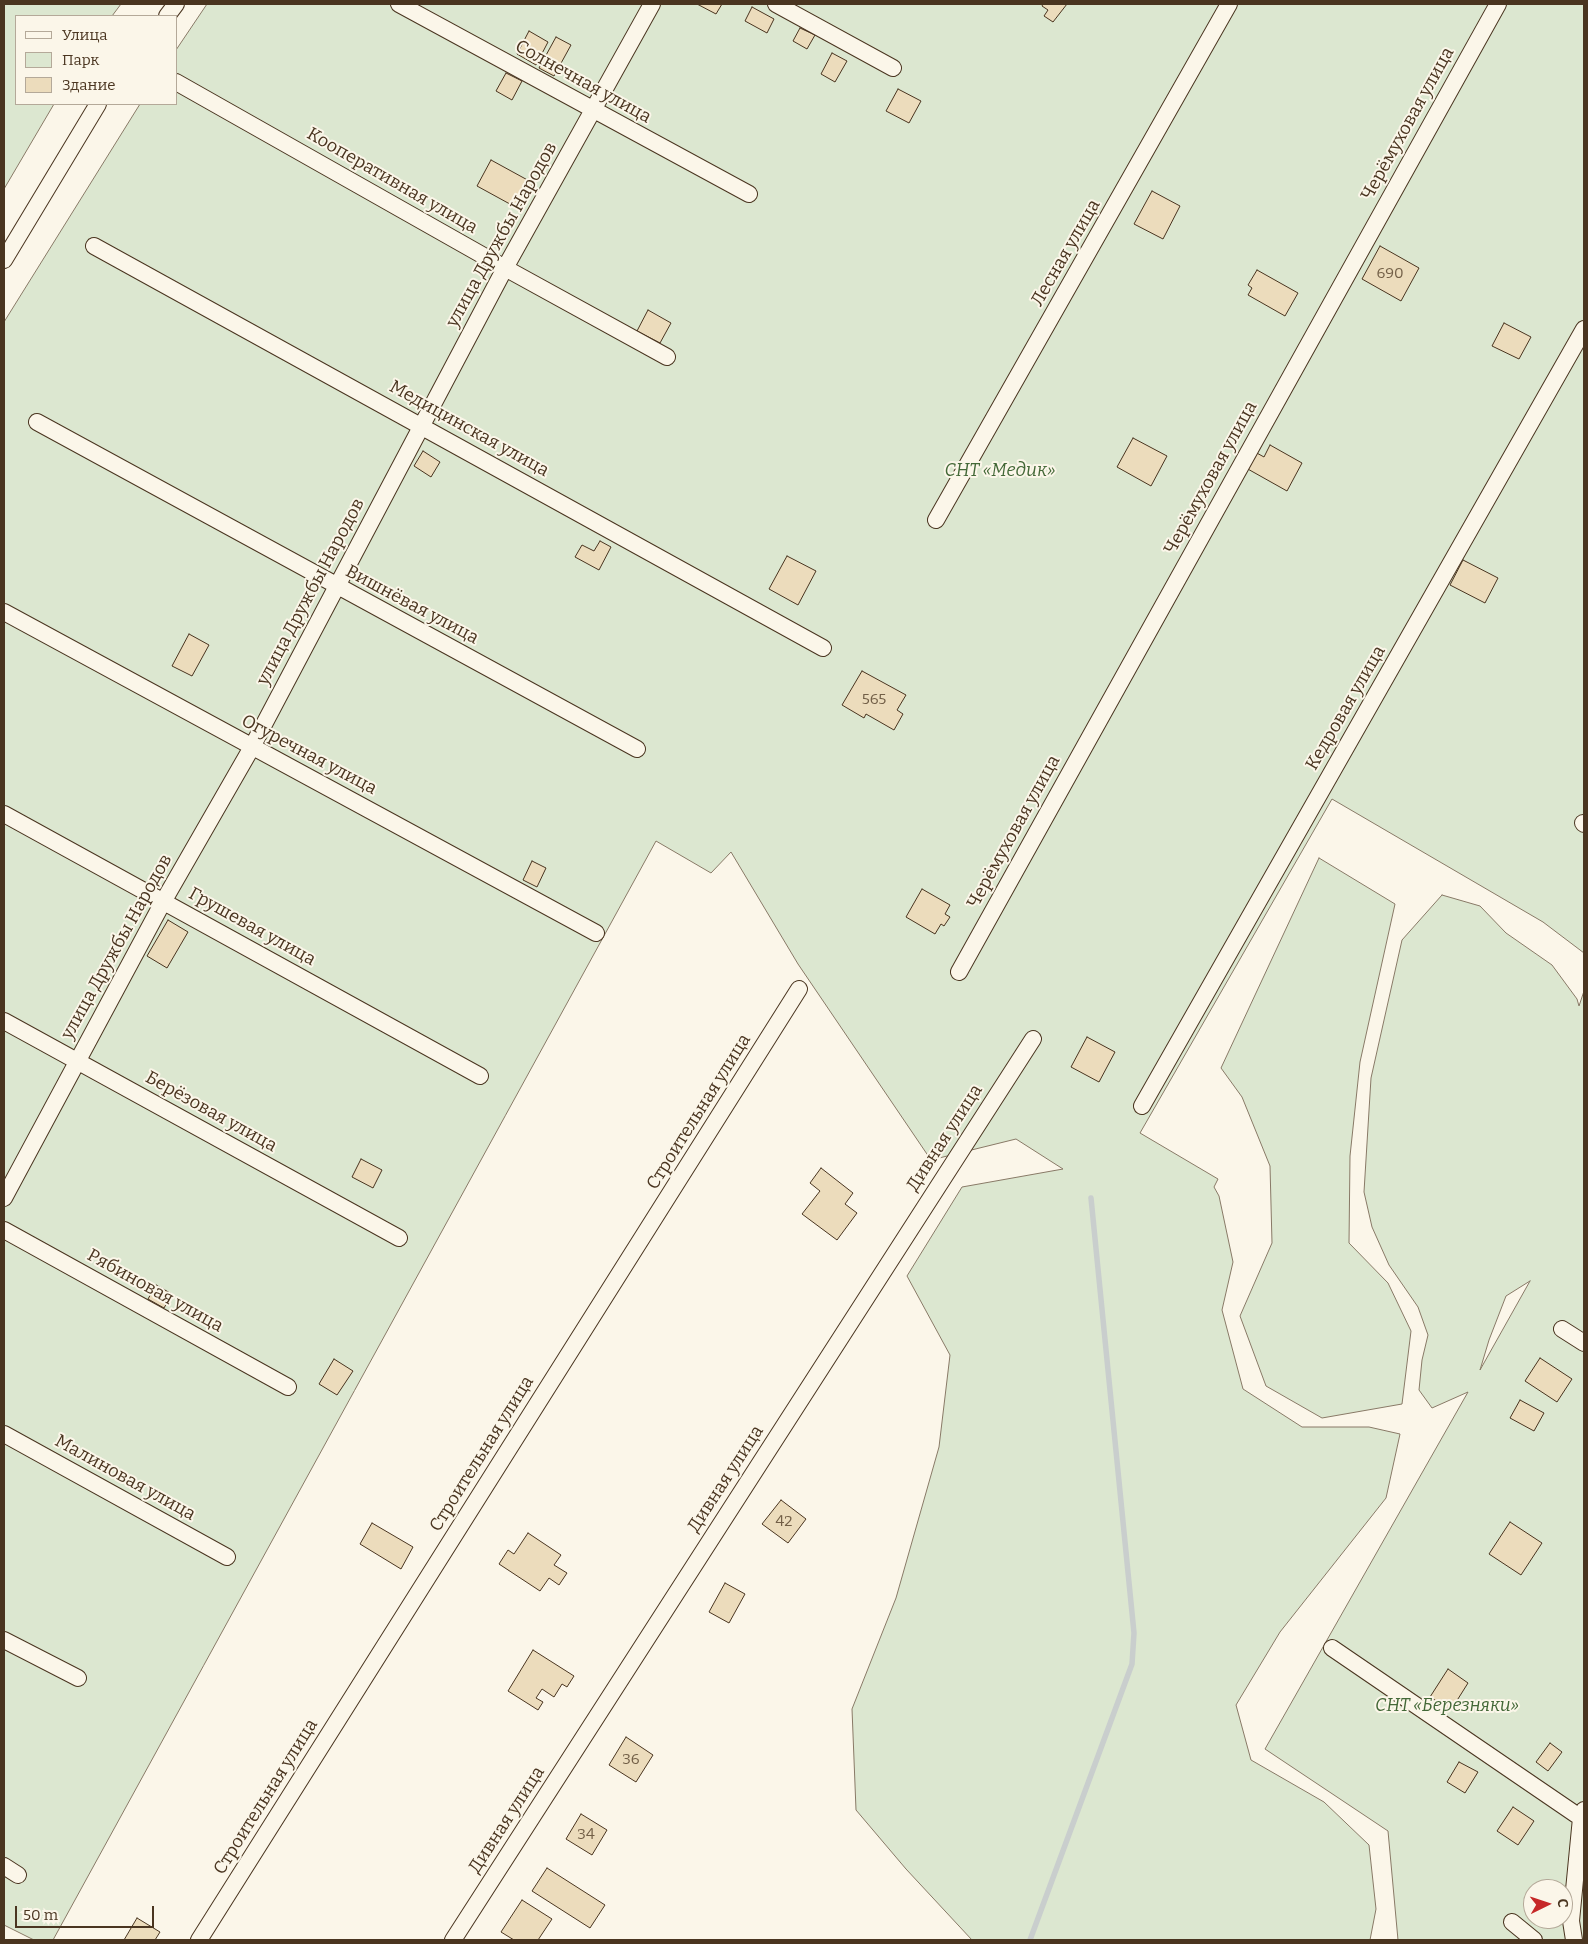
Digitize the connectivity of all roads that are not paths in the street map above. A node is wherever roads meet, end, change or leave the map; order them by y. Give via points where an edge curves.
1 (176, 4) edge
2 (399, 4) edge
3 (652, 4) edge
4 (776, 4) edge
5 (1229, 4) edge
6 (1498, 4) edge
7 (168, 15) edge
8 (893, 68) dead end
9 (178, 83) edge
10 (97, 105) edge
11 (593, 110) junction
12 (749, 194) dead end
13 (94, 246) dead end
14 (4, 260) edge
15 (505, 268) junction
16 (1584, 329) edge
17 (667, 357) dead end
18 (37, 422) dead end
19 (423, 426) junction
20 (936, 520) dead end
21 (336, 587) junction
22 (4, 612) edge
23 (823, 648) dead end
24 (252, 747) junction
25 (637, 750) dead end
26 (4, 814) edge
27 (163, 902) junction
28 (596, 933) dead end
29 (959, 972) dead end
30 (799, 990) dead end
31 (4, 1021) edge
32 (1033, 1039) dead end
33 (78, 1062) junction
34 (480, 1076) dead end
35 (1142, 1106) dead end
36 (4, 1198) edge
37 (4, 1230) edge
38 (399, 1238) dead end
39 (1562, 1329) dead end
40 (1584, 1343) edge
41 (288, 1386) dead end
42 (4, 1434) edge
43 (227, 1557) dead end
44 (4, 1640) edge
45 (1332, 1648) dead end
46 (78, 1678) dead end
47 (1583, 1814) edge
48 (4, 1866) edge
49 (18, 1875) dead end
50 (1512, 1922) dead end
51 (199, 1940) edge
52 (453, 1940) edge
53 (1534, 1940) edge
54 (1574, 1940) edge

1 - 7 street
2 - 11 street, Солнечная улица
3 - 11 street, улица Дружбы Народов
4 - 8 street
5 - 20 street, Лесная улица
6 - 29 street, Черёмуховая улица
9 - 15 street, Кооперативная улица
10 - 14 street
11 - 12 street, Солнечная улица
11 - 15 street, улица Дружбы Народов
13 - 19 street, Медицинская улица
15 - 17 street, Кооперативная улица
15 - 19 street, улица Дружбы Народов
16 - 35 street, Кедровая улица
18 - 21 street, Вишнёвая улица
19 - 21 street, улица Дружбы Народов
19 - 23 street, Медицинская улица
21 - 24 street, улица Дружбы Народов
21 - 25 street, Вишнёвая улица
22 - 24 street, Огуречная улица
24 - 27 street, улица Дружбы Народов
24 - 28 street, Огуречная улица
26 - 27 street, Грушевая улица
27 - 33 street, улица Дружбы Народов
27 - 34 street, Грушевая улица
30 - 51 street, Строительная улица
31 - 33 street, Берёзовая улица
32 - 52 street, Дивная улица
33 - 36 street, улица Дружбы Народов
33 - 38 street, Берёзовая улица
37 - 41 street, Рябиновая улица
39 - 40 street
42 - 43 street, Малиновая улица
44 - 46 street
45 - 47 street
47 - 54 street via 1571,1921
48 - 49 street
50 - 53 street

